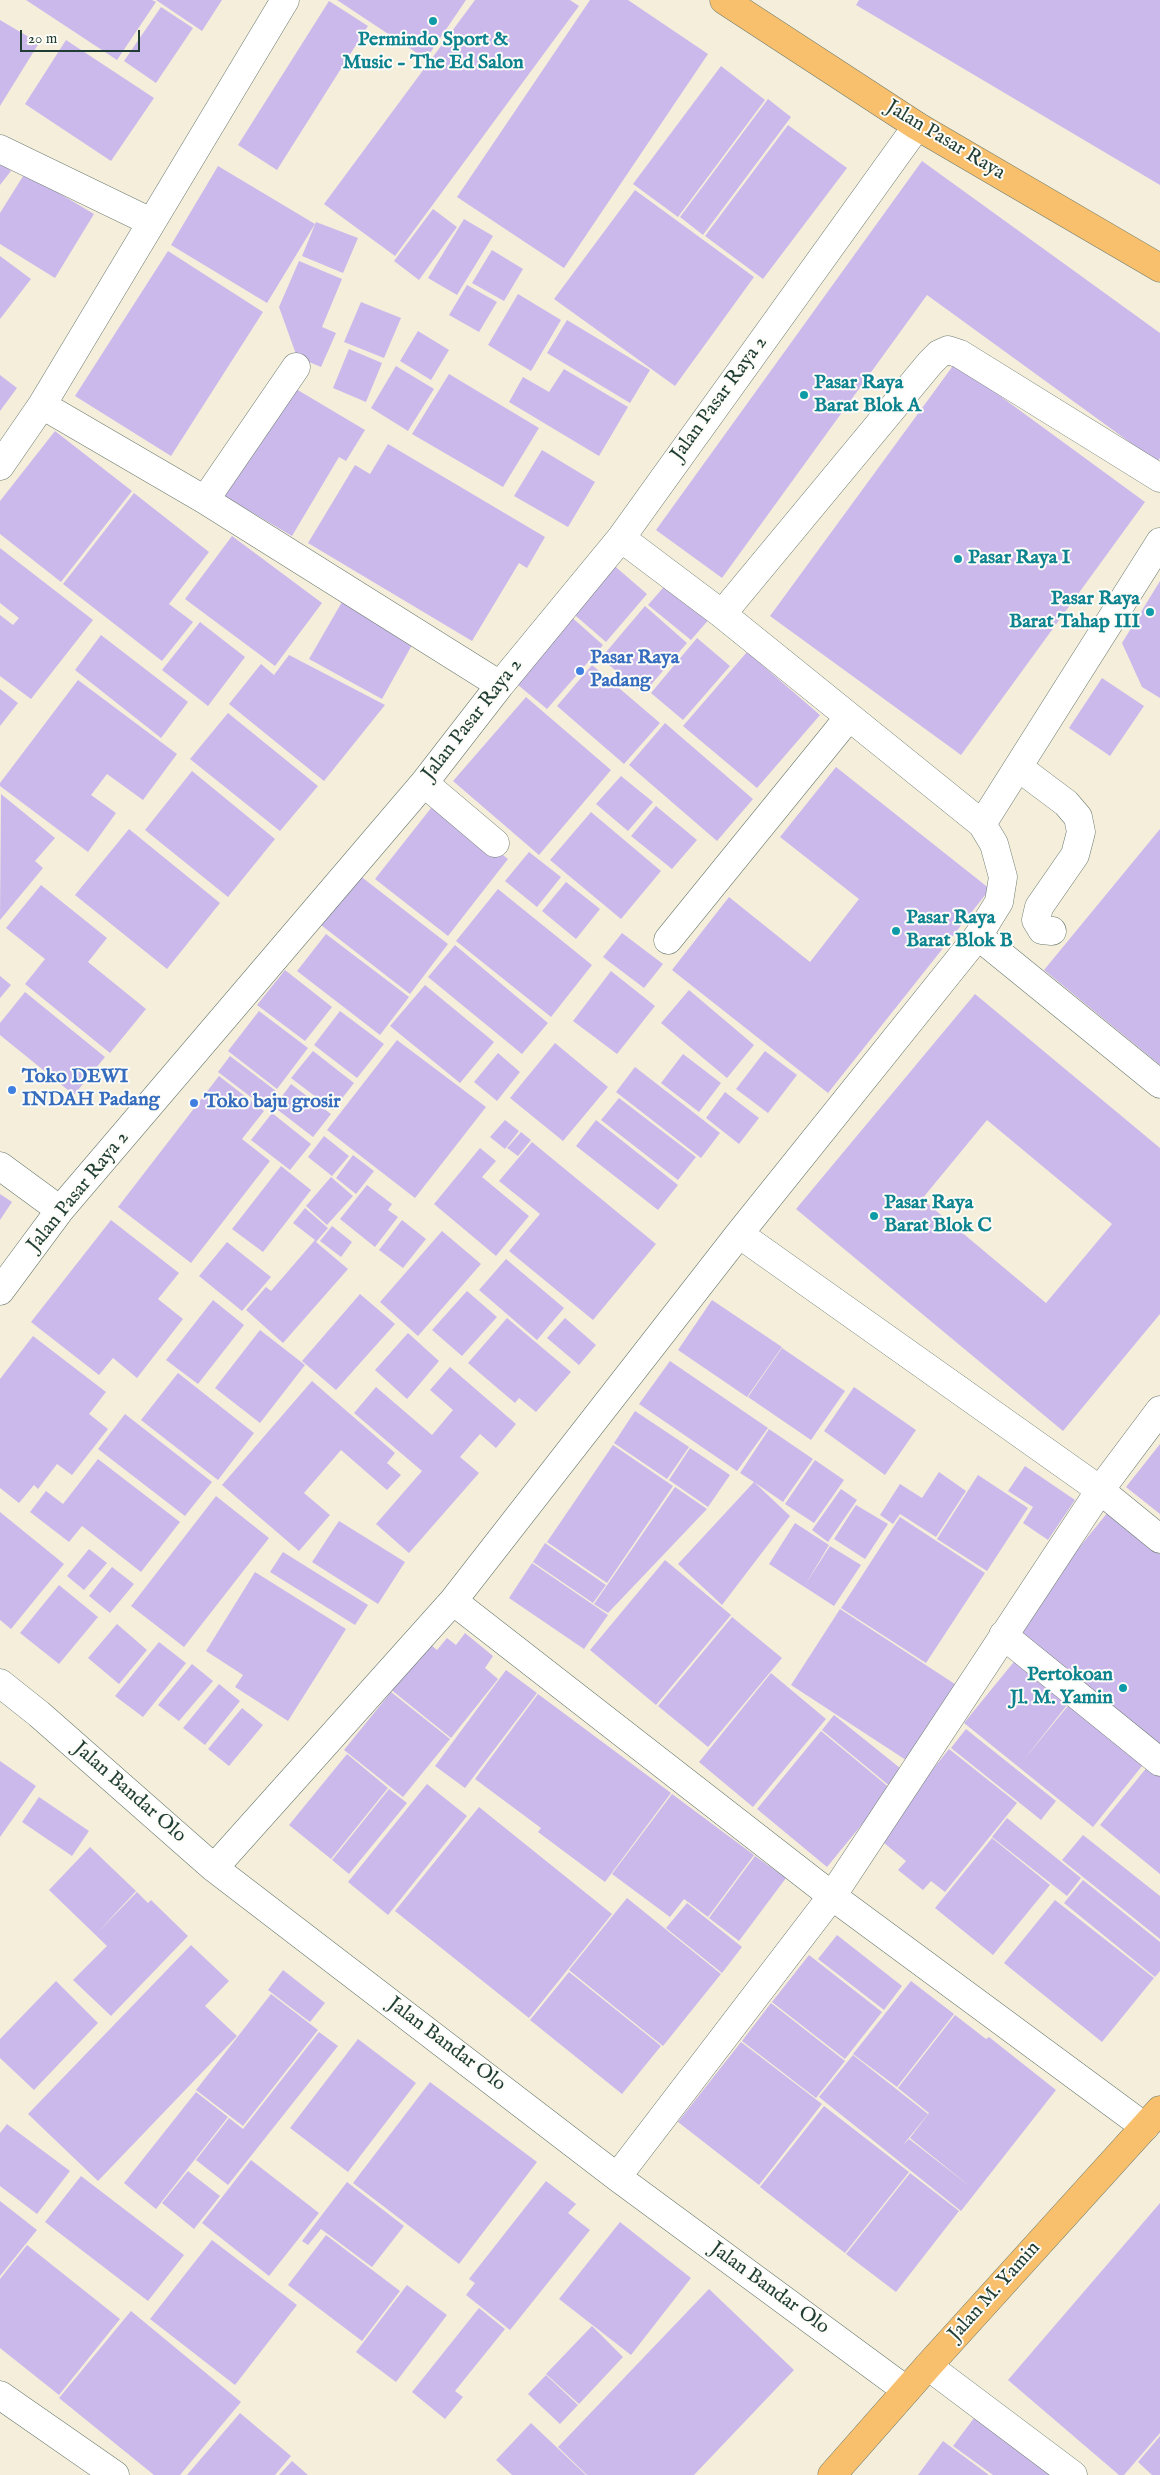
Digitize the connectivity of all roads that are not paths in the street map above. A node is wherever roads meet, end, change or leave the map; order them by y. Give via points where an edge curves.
1 (285, 0) edge
2 (724, 0) edge
3 (757, 8) edge
4 (917, 126) junction
5 (0, 148) edge
6 (151, 222) junction
7 (1160, 268) edge
8 (296, 368) dead end
9 (42, 404) junction
10 (2, 461) edge
11 (1160, 478) edge
12 (205, 500) junction
13 (621, 538) junction
14 (1160, 542) edge
15 (722, 614) junction
16 (500, 685) junction
17 (849, 717) junction
18 (1018, 767) junction
19 (424, 783) junction
20 (982, 824) junction
21 (495, 843) dead end
22 (1052, 931) dead end
23 (978, 936) junction
24 (668, 940) dead end
25 (1160, 1084) edge
26 (0, 1166) edge
27 (60, 1210) junction
28 (739, 1234) junction
29 (0, 1291) edge
30 (1160, 1410) edge
31 (1100, 1490) junction
32 (1160, 1539) edge
33 (453, 1601) junction
34 (1004, 1636) junction
35 (0, 1683) edge
36 (1160, 1762) edge
37 (214, 1868) junction
38 (832, 1896) junction
39 (1153, 2119) edge
40 (617, 2177) junction
41 (928, 2366) junction
42 (906, 2390) junction
43 (0, 2395) edge
44 (115, 2475) edge
45 (832, 2475) edge
46 (1073, 2475) edge

1 - 6 street
2 - 3 main road, Jalan Pasar Raya
3 - 4 main road, Jalan Pasar Raya
4 - 7 main road, Jalan Pasar Raya
4 - 13 street, Jalan Pasar Raya 2
5 - 6 street
6 - 9 street
8 - 12 street
9 - 10 street
9 - 12 street
11 - 15 street via 960,354 948,350 930,362
12 - 16 street
13 - 15 street
13 - 16 street, Jalan Pasar Raya 2
14 - 18 street
15 - 17 street
16 - 19 street, Jalan Pasar Raya 2
17 - 20 street
17 - 24 street
18 - 20 street
18 - 22 street via 1066,803 1078,817 1081,832 1075,856 1039,907 1036,920 1042,930
19 - 21 street
19 - 27 street, Jalan Pasar Raya 2
20 - 23 street via 994,844 1003,877 999,902
23 - 25 street
23 - 28 street
26 - 27 street
27 - 29 street, Jalan Pasar Raya 2
28 - 31 street
28 - 33 street
30 - 31 street
31 - 32 street
31 - 34 street
33 - 37 street
33 - 38 street
34 - 36 street
34 - 38 street
35 - 37 street, Jalan Bandar Olo
37 - 40 street, Jalan Bandar Olo
38 - 39 street
38 - 40 street
39 - 41 main road, Jalan M. Yamin
40 - 42 street, Jalan Bandar Olo
41 - 42 main road, Jalan M. Yamin
41 - 46 street
42 - 45 main road, Jalan M. Yamin
43 - 44 street

